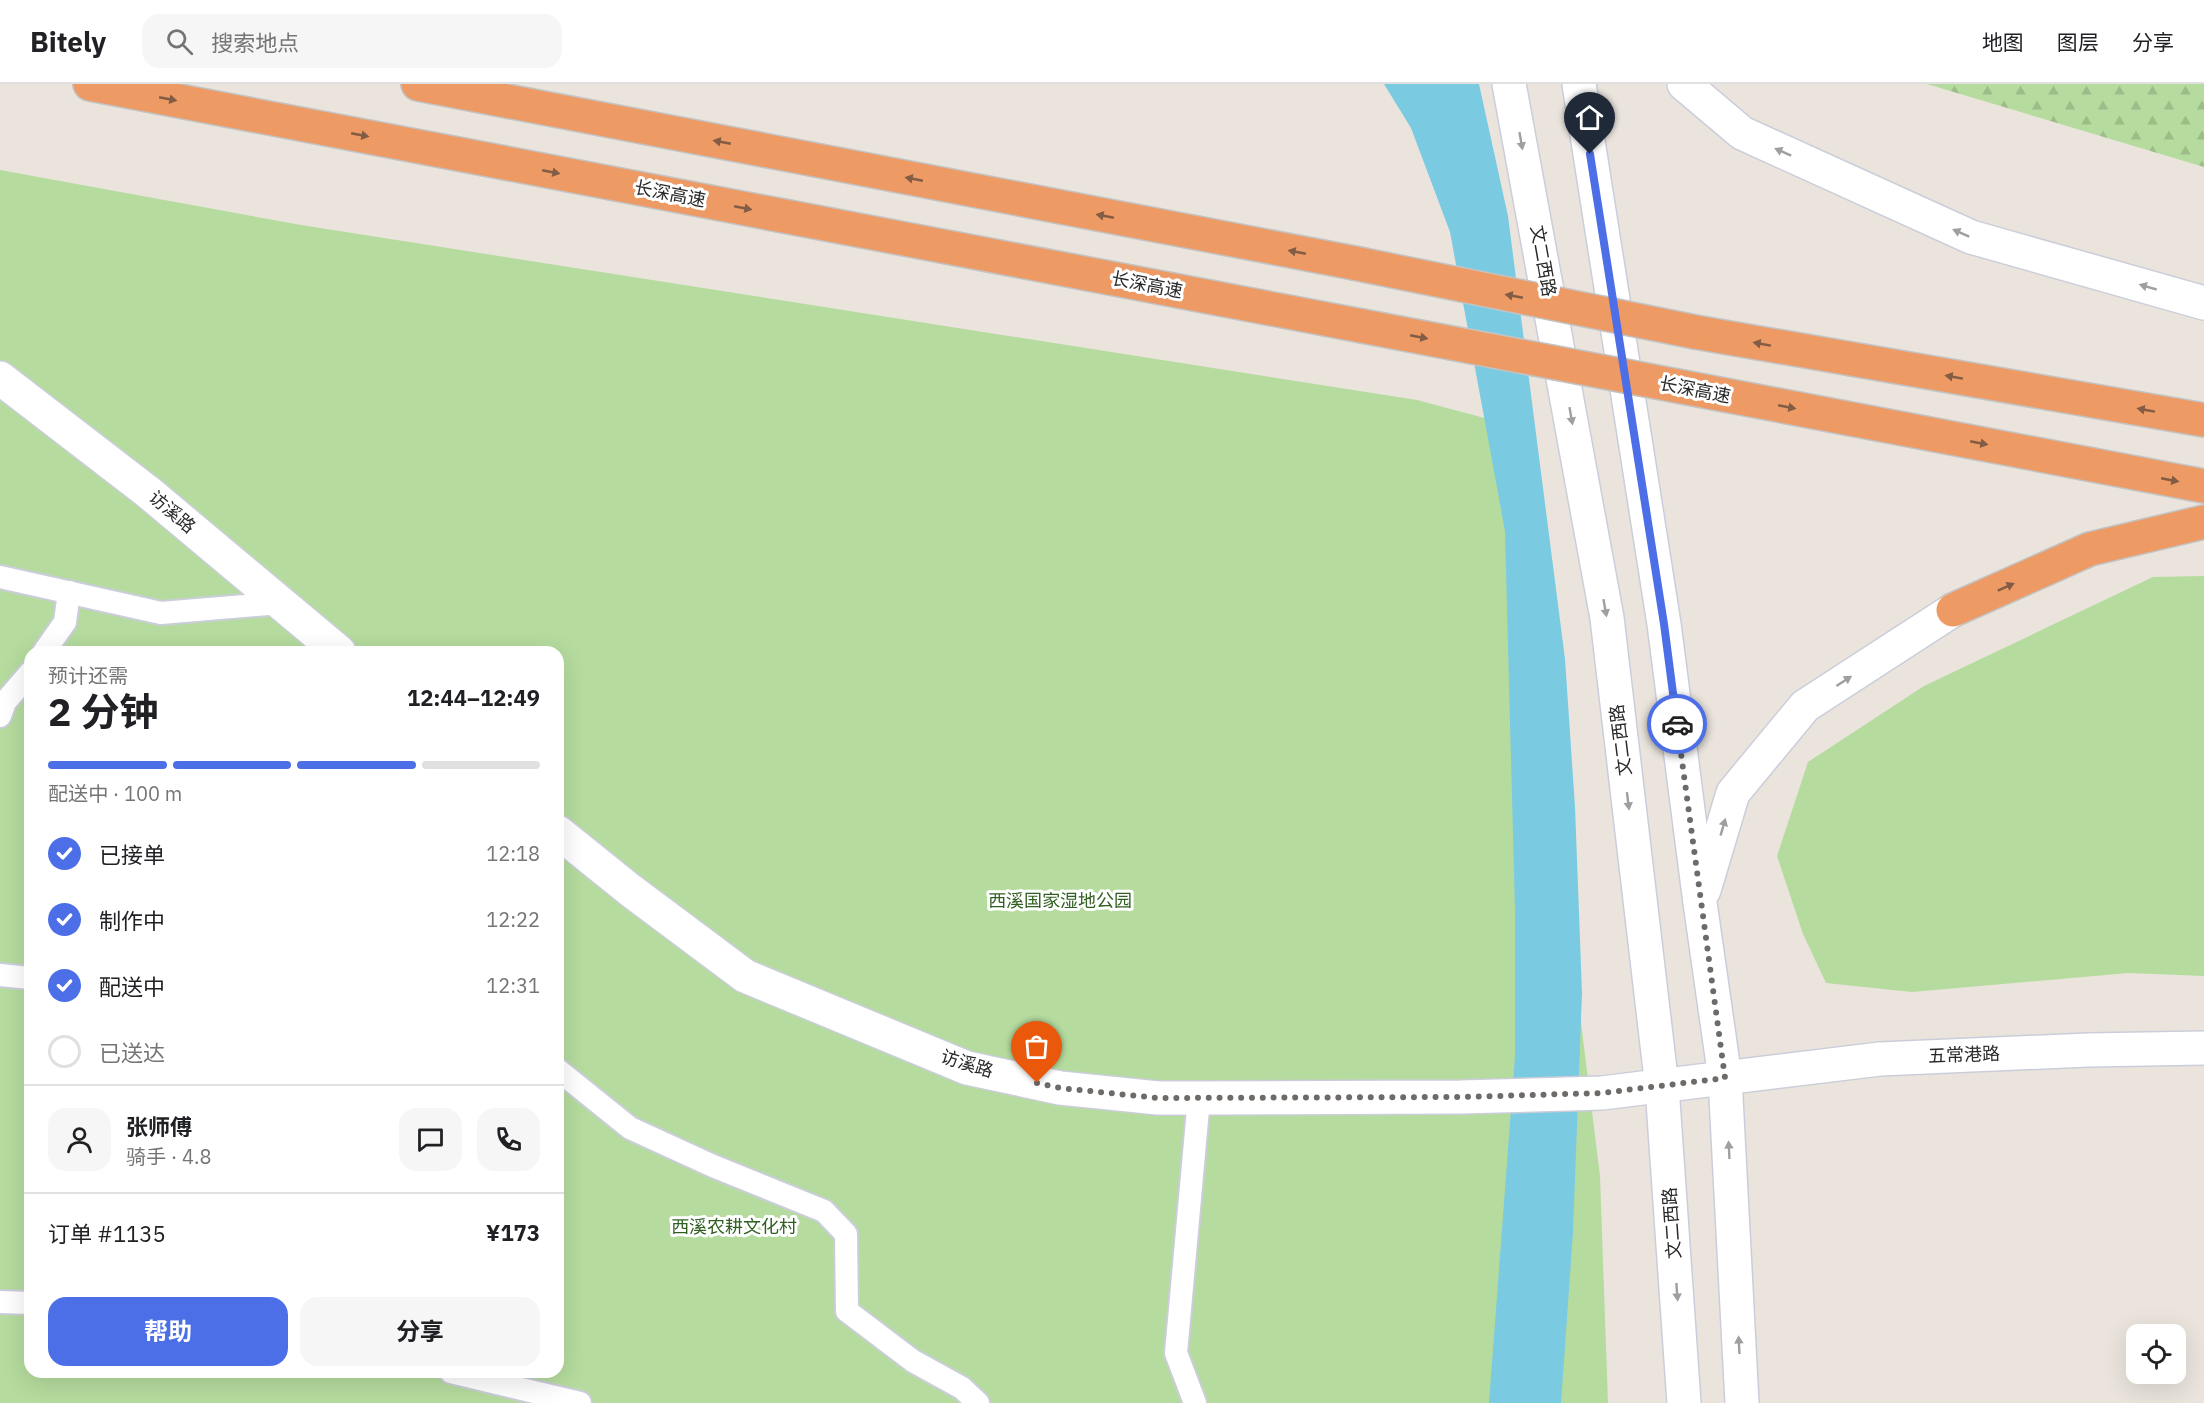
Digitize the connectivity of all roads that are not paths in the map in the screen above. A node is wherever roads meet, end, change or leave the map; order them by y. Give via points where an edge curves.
1 (90, 84) edge
2 (418, 84) edge
3 (1509, 84) edge
4 (1579, 84) edge
5 (1684, 84) edge
6 (2204, 303) edge
7 (0, 378) edge
8 (2204, 420) edge
9 (2204, 486) edge
10 (2204, 522) edge
11 (0, 577) edge
12 (69, 592) junction
13 (279, 603) junction
14 (1953, 610) joint
15 (48, 646) edge
16 (332, 646) edge
17 (24, 680) edge
18 (0, 716) edge
19 (564, 837) edge
20 (1700, 903) junction
21 (0, 975) edge
22 (24, 977) edge
23 (2204, 1048) edge
24 (564, 1075) edge
25 (1725, 1078) junction
26 (1662, 1087) junction
27 (1199, 1098) junction
28 (0, 1302) edge
29 (24, 1303) edge
30 (476, 1378) edge
31 (580, 1403) edge
32 (978, 1403) edge
33 (1195, 1403) edge
34 (1684, 1403) edge
35 (1742, 1403) edge

1 -> 9 highway, 长深高速, bridge
8 -> 2 highway, bridge via 1695,332
3 -> 26 main road, 文二西路 via 1607,618
4 - 20 main road via 1664,624
6 -> 5 main road via 1971,237 1742,133
7 - 13 main road, 访溪路 via 148,492
14 -> 10 highway via 2090,549
11 - 12 lane
12 - 13 lane via 161,613
12 - 15 lane via 65,622
13 - 16 main road, 访溪路
20 -> 14 main road via 1733,793 1805,706
17 - 18 lane via 5,702
19 - 27 main road, 访溪路 via 745,976 967,1068 1060,1088
20 - 25 main road
21 - 22 lane
23 - 25 main road, 五常港路 via 1880,1059
24 - 32 lane via 630,1128 824,1211 846,1234 847,1311 913,1361 962,1388
25 - 26 main road, 访溪路
35 -> 25 main road
26 - 27 main road, 访溪路 via 1602,1093 1461,1097
26 -> 34 main road, 文二西路
27 - 33 lane via 1176,1353
28 - 29 lane
30 - 31 lane

